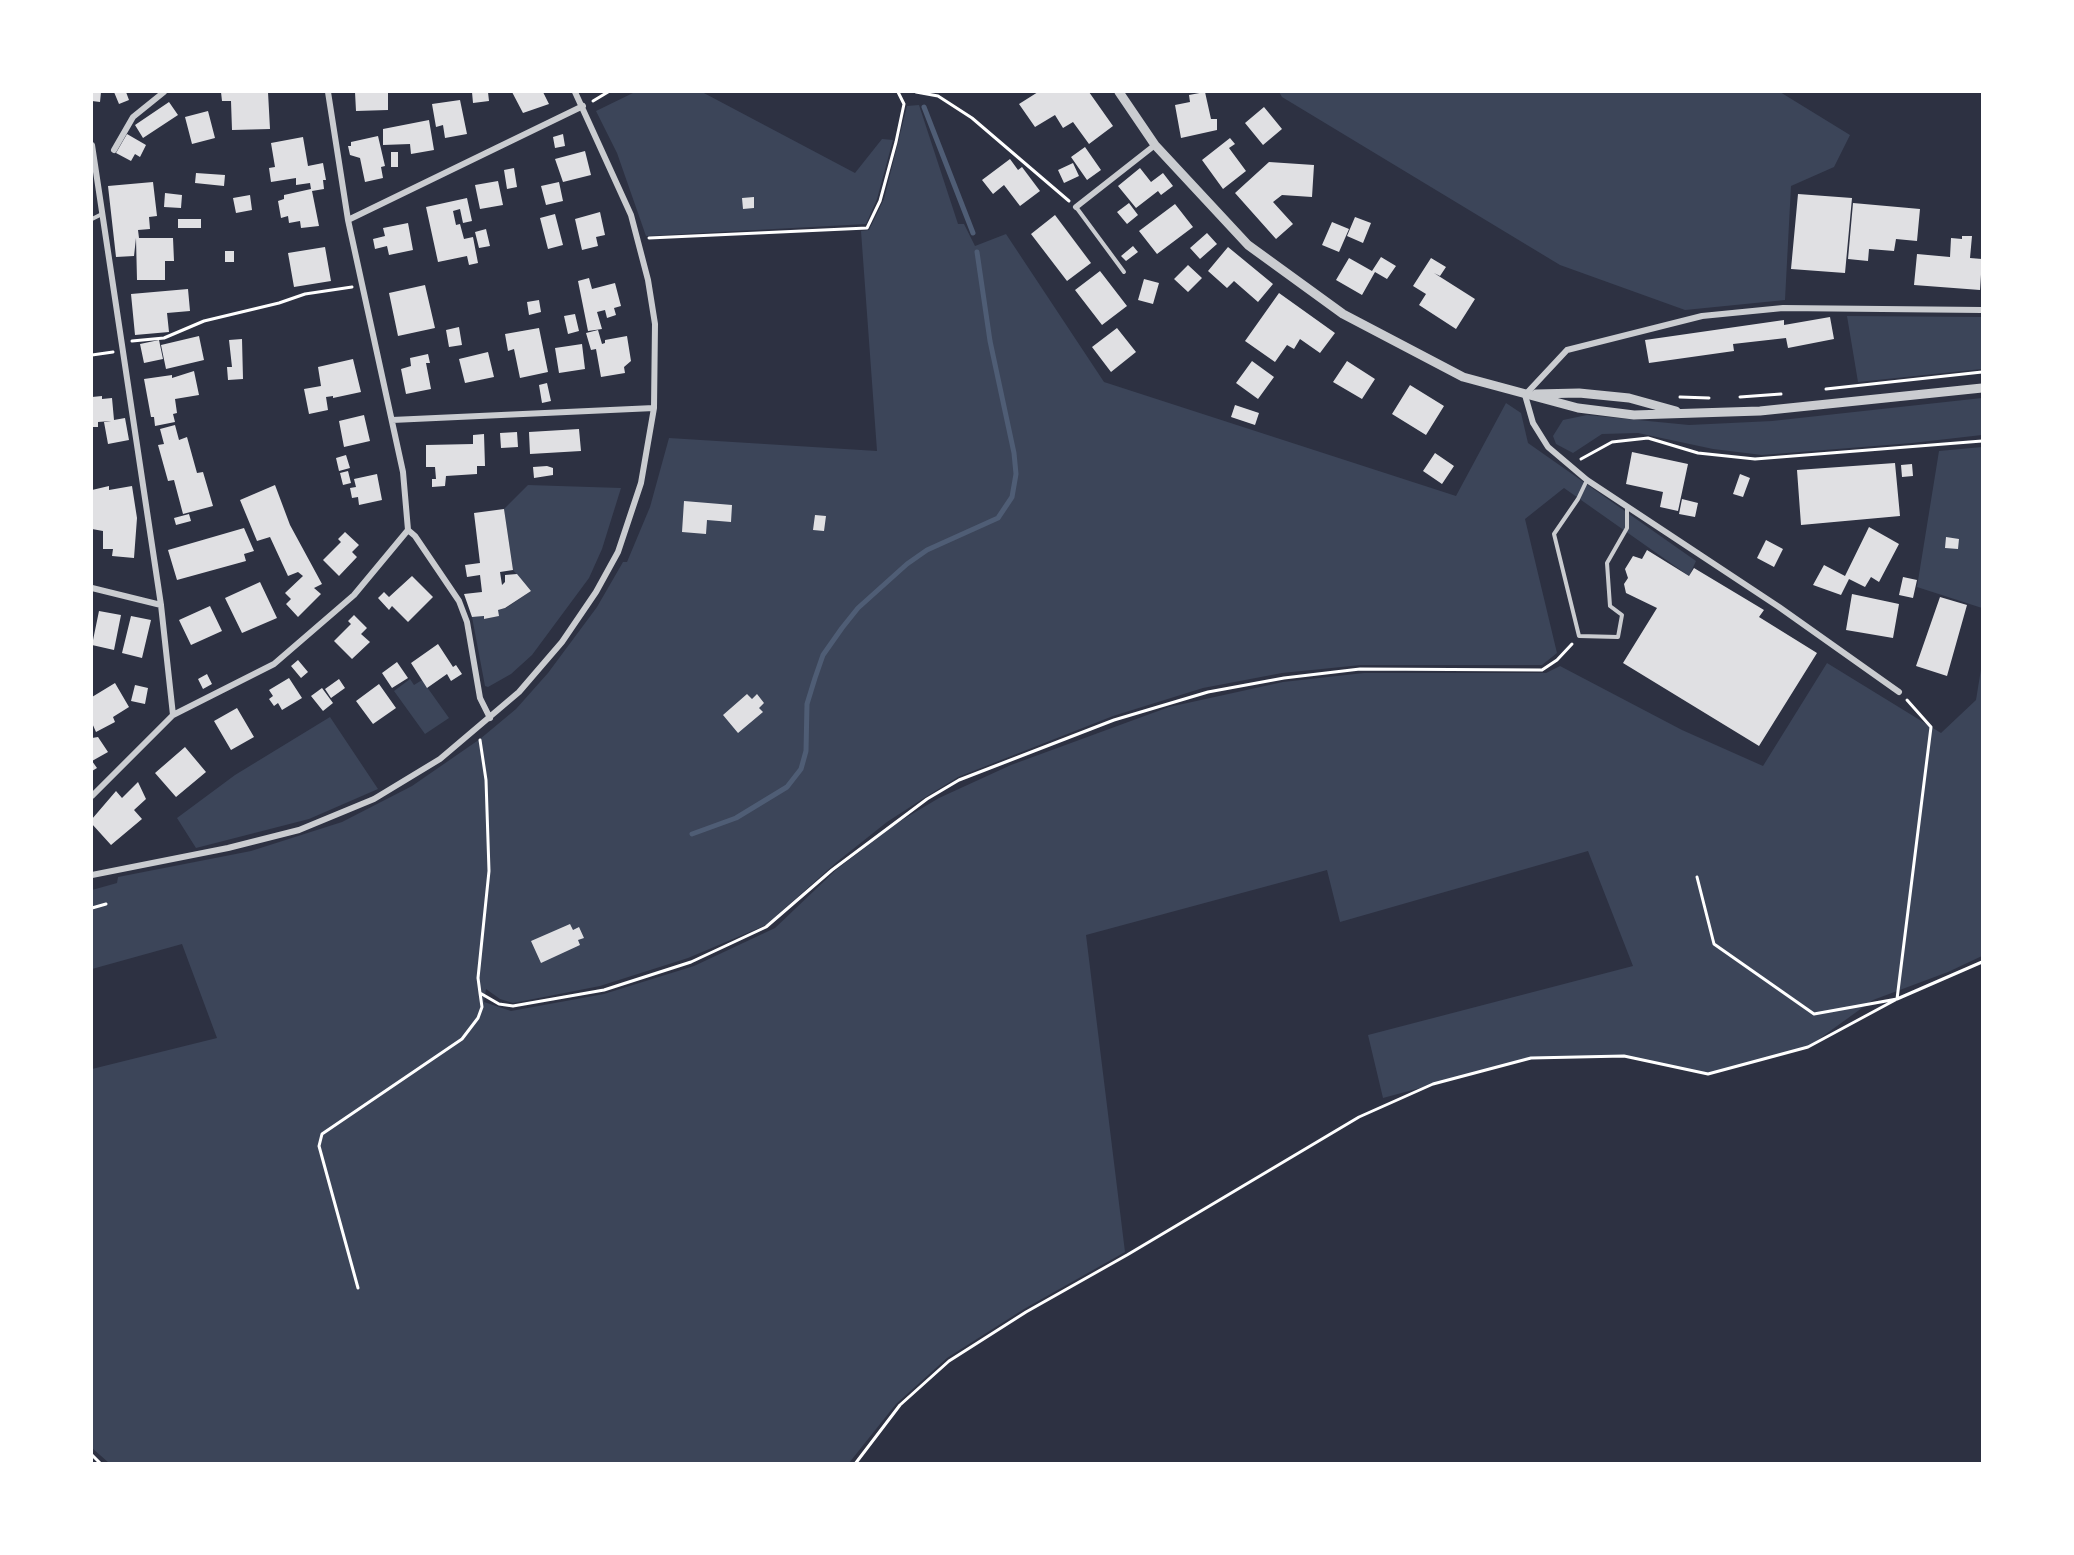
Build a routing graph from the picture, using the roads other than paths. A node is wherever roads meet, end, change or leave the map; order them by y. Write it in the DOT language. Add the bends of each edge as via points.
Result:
graph roads {
  1 [pos="164,92"];
  2 [pos="328,92"];
  3 [pos="575,92"];
  4 [pos="1119,92"];
  5 [pos="583,106"];
  6 [pos="92,145"];
  7 [pos="1155,146"];
  8 [pos="114,150"];
  9 [pos="1076,207"];
  10 [pos="103,213"];
  11 [pos="92,219"];
  12 [pos="348,220"];
  13 [pos="1124,272"];
  14 [pos="1983,310"];
  15 [pos="1983,388"];
  16 [pos="1525,395"];
  17 [pos="654,408"];
  18 [pos="1688,415"];
  19 [pos="392,420"];
  20 [pos="1587,480"];
  21 [pos="1627,507"];
  22 [pos="408,530"];
  23 [pos="92,588"];
  24 [pos="161,605"];
  25 [pos="1899,692"];
  26 [pos="174,715"];
  27 [pos="490,718"];
  28 [pos="92,796"];
  29 [pos="92,875"];
  1 -- 8 [label="street" via="133,117"];
  2 -- 12 [label="street"];
  3 -- 5 [label="street"];
  4 -- 7 [label="street"];
  5 -- 12 [label="street"];
  5 -- 17 [label="street" via="639,239 655,324"];
  6 -- 10 [label="street"];
  7 -- 9 [label="street"];
  7 -- 16 [label="street" via="1248,245 1343,314 1463,376"];
  9 -- 13 [label="lane"];
  10 -- 11 [label="lane"];
  10 -- 24 [label="street"];
  12 -- 19 [label="street"];
  14 -- 16 [label="street" via="1784,308 1702,316 1567,350"];
  15 -- 18 [label="street"];
  16 -- 18 [label="street" via="1578,408"];
  16 -- 18 [label="street" via="1579,393 1629,398"];
  16 -- 20 [label="street" via="1533,423 1548,447"];
  17 -- 19 [label="street"];
  17 -- 27 [label="street" via="641,483 618,552 562,642 519,692"];
  19 -- 22 [label="street" via="403,472"];
  20 -- 21 [label="street"];
  20 -- 21 [label="lane" via="1554,534 1579,636 1618,636 1622,615 1610,606 1607,562 1627,528"];
  21 -- 25 [label="street"];
  22 -- 26 [label="street" via="354,595 274,664"];
  22 -- 27 [label="street" via="459,601 480,698"];
  23 -- 24 [label="street"];
  24 -- 26 [label="street"];
  26 -- 28 [label="street"];
  27 -- 29 [label="street" via="440,759 374,799 299,830"];
}
